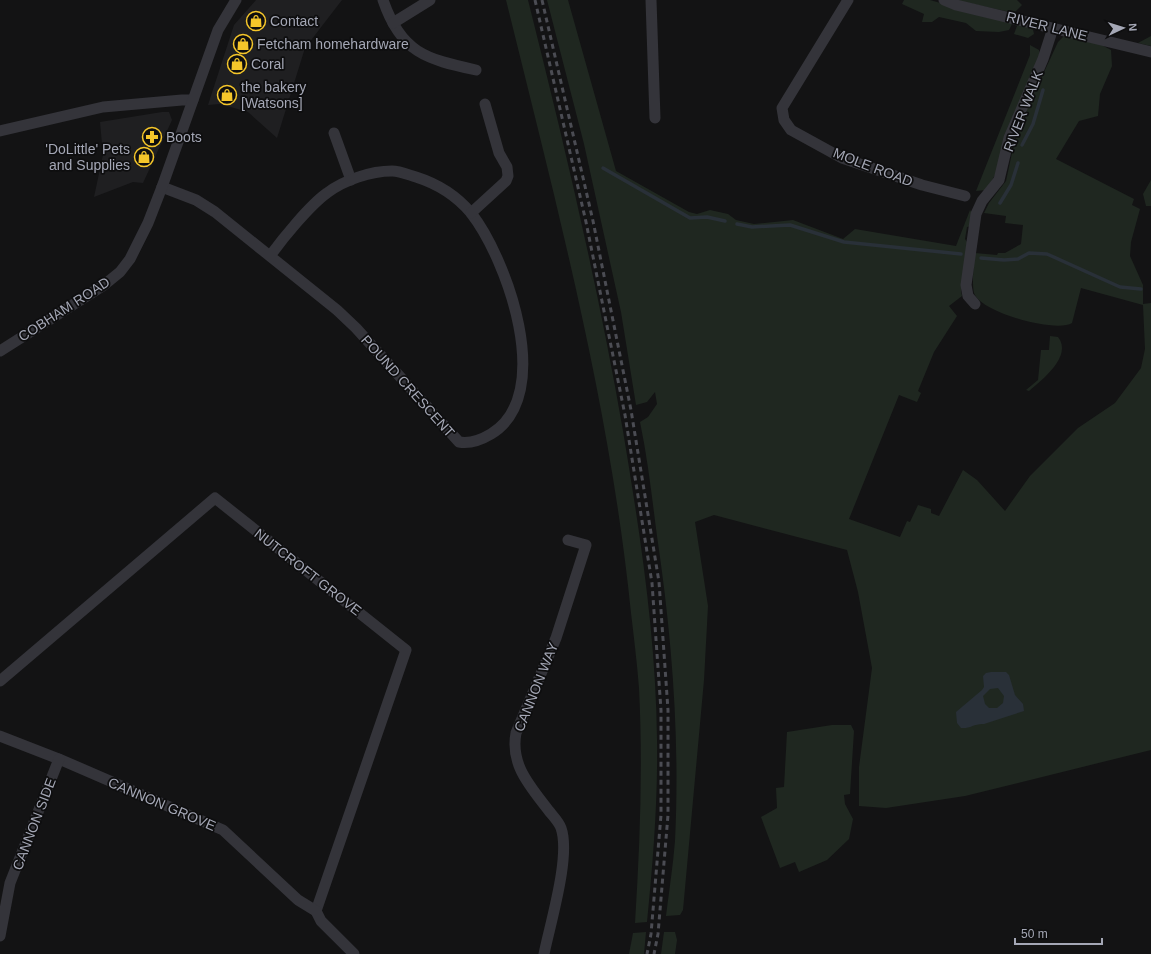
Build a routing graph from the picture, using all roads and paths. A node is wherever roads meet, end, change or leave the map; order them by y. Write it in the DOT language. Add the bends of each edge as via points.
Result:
graph roads {
  1 [pos="236,0"];
  2 [pos="382,0"];
  3 [pos="430,0"];
  4 [pos="651,0"];
  5 [pos="848,0"];
  6 [pos="944,0"];
  7 [pos="393,23"];
  8 [pos="1053,28"];
  9 [pos="1151,52"];
  10 [pos="476,70"];
  11 [pos="193,100"];
  12 [pos="485,104"];
  13 [pos="655,118"];
  14 [pos="0,130"];
  15 [pos="334,133"];
  16 [pos="351,180"];
  17 [pos="162,187"];
  18 [pos="965,196"];
  19 [pos="471,213"];
  20 [pos="270,256"];
  21 [pos="975,304"];
  22 [pos="0,351"];
  23 [pos="568,540"];
  24 [pos="0,681"];
  25 [pos="0,736"];
  26 [pos="59,759"];
  27 [pos="316,911"];
  28 [pos="0,936"];
  29 [pos="354,954"];
  30 [pos="544,954"];
  1 -- 11 [label="street, COBHAM ROAD" via="218,30"];
  2 -- 7 [label="street"];
  3 -- 7 [label="street"];
  4 -- 13 [label="street"];
  5 -- 18 [label="street, MOLE ROAD" via="782,108 784,120 791,130 842,158 922,185"];
  6 -- 8 [label="street, RIVER LANE"];
  7 -- 10 [label="street" via="412,48 423,55 447,64"];
  8 -- 9 [label="street, RIVER LANE"];
  8 -- 21 [label="street, RIVER WALK" via="1043,59 1009,138 999,180 982,201 976,214 966,285 968,296"];
  11 -- 14 [label="street" via="103,107"];
  11 -- 17 [label="street, COBHAM ROAD"];
  12 -- 19 [label="street" via="508,176 506,181"];
  15 -- 16 [label="street"];
  16 -- 19 [label="street, POUND CRESCENT" via="379,172 394,171 407,174 443,188"];
  16 -- 20 [label="street, POUND CRESCENT" via="327,192 316,202"];
  17 -- 20 [label="street, POUND CRESCENT" via="206,206"];
  17 -- 22 [label="street, COBHAM ROAD" via="139,243 120,272 104,285"];
  19 -- 20 [label="street, POUND CRESCENT" via="496,255 510,289 520,331 523,368 518,394 510,415 495,432 477,441 459,442 356,328"];
  23 -- 30 [label="street, CANNON WAY" via="586,545 556,638 516,733 513,746 517,762 528,783 561,827 565,844"];
  24 -- 27 [label="street, NUTCROFT GROVE" via="215,498 406,650"];
  25 -- 26 [label="street, CANNON GROVE"];
  26 -- 27 [label="street, CANNON GROVE" via="223,830 298,900"];
  26 -- 28 [label="street, CANNON SIDE" via="10,883"];
  27 -- 29 [label="street, CANNON GROVE" via="321,921"];
}
